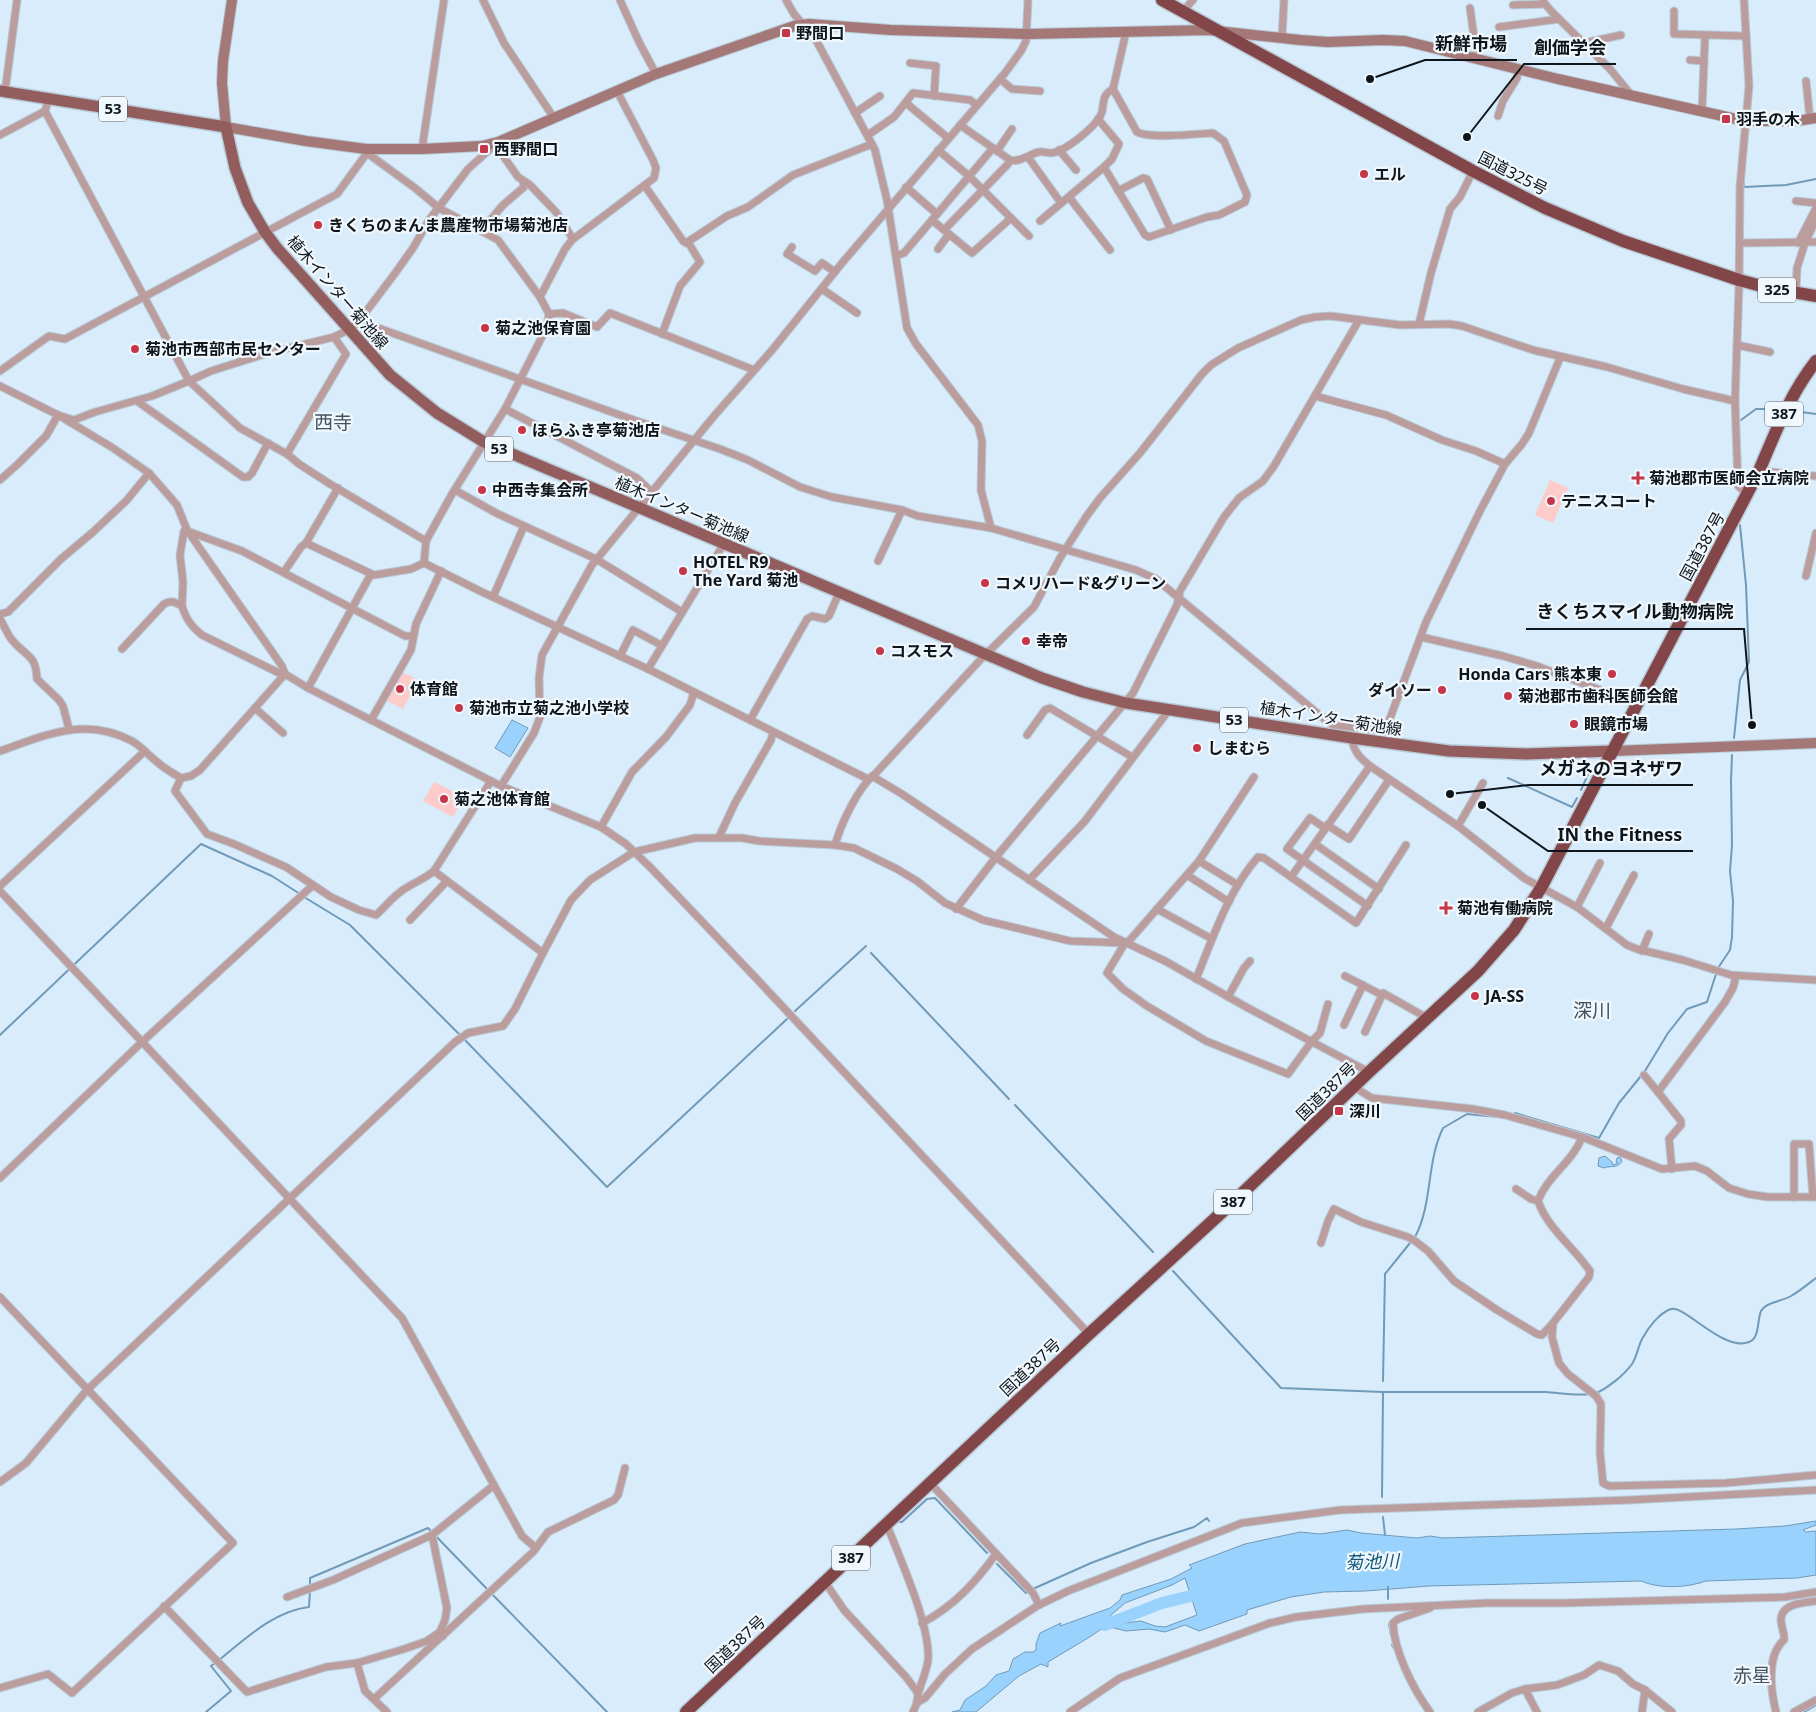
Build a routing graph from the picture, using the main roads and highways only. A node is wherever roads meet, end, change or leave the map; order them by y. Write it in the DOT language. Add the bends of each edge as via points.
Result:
graph roads {
  1 [pos="1162,0"];
  2 [pos="2,91"];
  3 [pos="1816,296"];
  4 [pos="1816,361"];
  5 [pos="1613,751"];
  6 [pos="686,1712"];
  1 -- 3 [label="highway, 国道325号 / 325" via="1545,208 1598,231 1739,280"];
  2 -- 5 [label="main road, 植木インター菊池線 / 53" via="226,126 235,168 248,203 265,232 378,362 421,402 484,442 1063,686 1126,703 1417,748 1526,754"];
  4 -- 5 [label="highway, 国道387号 / 387" via="1786,409 1759,471"];
  5 -- 6 [label="highway, 国道387号 / 387" via="1541,888 1514,930 1478,971"];
}
